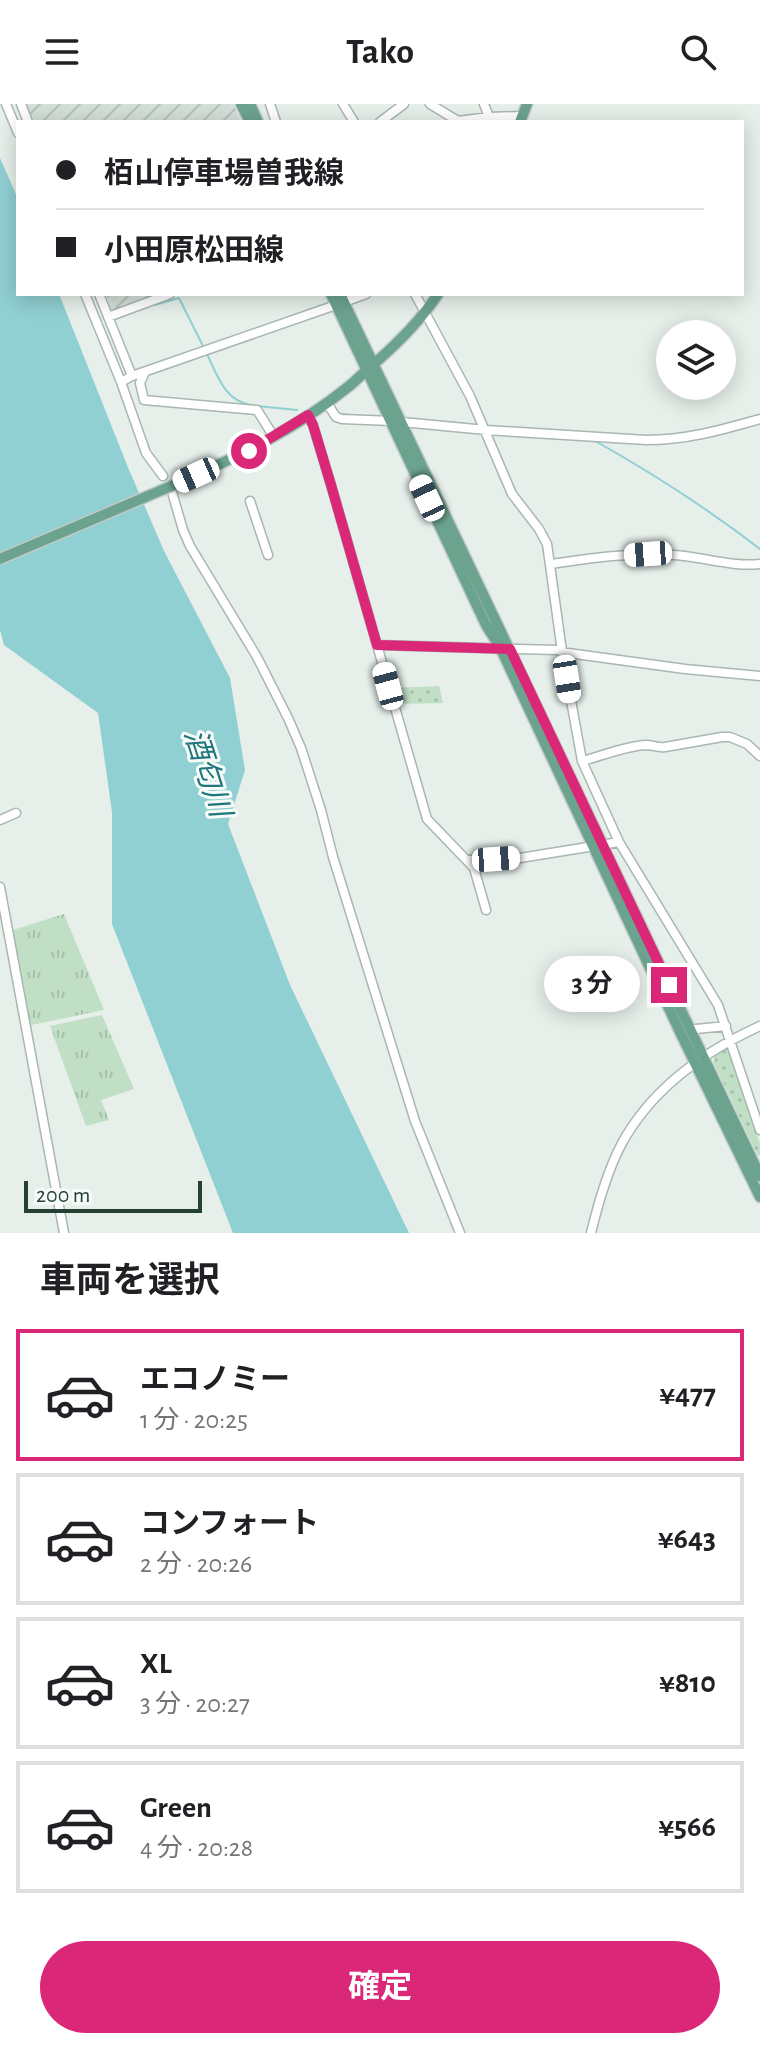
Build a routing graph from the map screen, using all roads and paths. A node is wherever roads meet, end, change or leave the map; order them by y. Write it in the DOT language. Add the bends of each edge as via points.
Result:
graph roads {
  1 [pos="6,104"];
  2 [pos="404,104"];
  3 [pos="430,104"];
  4 [pos="484,104"];
  5 [pos="527,104"];
  6 [pos="445,113"];
  7 [pos="489,117"];
  8 [pos="521,119"];
  9 [pos="383,120"];
  10 [pos="466,120"];
  11 [pos="16,128"];
  12 [pos="86,296"];
  13 [pos="100,296"];
  14 [pos="167,296"];
  15 [pos="416,296"];
  16 [pos="437,296"];
  17 [pos="338,299"];
  18 [pos="424,313"];
  19 [pos="108,317"];
  20 [pos="371,367"];
  21 [pos="145,372"];
  22 [pos="132,376"];
  23 [pos="121,382"];
  24 [pos="325,404"];
  25 [pos="309,414"];
  26 [pos="760,419"];
  27 [pos="397,422"];
  28 [pos="486,430"];
  29 [pos="274,437"];
  30 [pos="163,476"];
  31 [pos="174,488"];
  32 [pos="250,501"];
  33 [pos="268,555"];
  34 [pos="0,559"];
  35 [pos="551,564"];
  36 [pos="760,564"];
  37 [pos="377,645"];
  38 [pos="505,648"];
  39 [pos="562,651"];
  40 [pos="760,676"];
  41 [pos="760,756"];
  42 [pos="582,761"];
  43 [pos="16,813"];
  44 [pos="0,820"];
  45 [pos="619,842"];
  46 [pos="598,845"];
  47 [pos="467,860"];
  48 [pos="0,887"];
  49 [pos="486,910"];
  50 [pos="726,1026"];
  51 [pos="760,1026"];
  52 [pos="696,1029"];
  53 [pos="730,1039"];
  54 [pos="700,1060"];
  55 [pos="760,1130"];
  56 [pos="760,1176"];
  57 [pos="760,1197"];
  58 [pos="64,1233"];
  59 [pos="460,1233"];
  60 [pos="591,1233"];
  1 -- 11 [label="street"];
  2 -- 9 [label="street"];
  3 -- 6 [label="street"];
  4 -- 7 [label="street"];
  5 -- 8 [label="main road"];
  7 -- 8 [label="street"];
  7 -- 10 [label="street"];
  12 -- 23 [label="street"];
  13 -- 19 [label="street"];
  14 -- 19 [label="street"];
  15 -- 18 [label="street"];
  16 -- 18 [label="main road"];
  17 -- 20 [label="main road"];
  17 -- 21 [label="street"];
  18 -- 20 [label="main road"];
  18 -- 28 [label="street"];
  19 -- 22 [label="street"];
  20 -- 24 [label="main road"];
  20 -- 27 [label="main road"];
  21 -- 22 [label="street"];
  21 -- 29 [label="street" via="140,383 144,400 257,410"];
  22 -- 23 [label="street"];
  23 -- 30 [label="street" via="146,453"];
  24 -- 25 [label="main road"];
  24 -- 27 [label="street" via="342,419"];
  25 -- 29 [label="main road"];
  25 -- 37 [label="street"];
  26 -- 28 [label="street" via="672,440"];
  27 -- 28 [label="street"];
  27 -- 38 [label="main road"];
  28 -- 35 [label="street" via="512,494 547,544"];
  29 -- 31 [label="main road"];
  31 -- 34 [label="main road, bridge"];
  31 -- 59 [label="street" via="184,534 257,657 301,748 415,1121"];
  32 -- 33 [label="street"];
  35 -- 36 [label="street" via="648,554"];
  35 -- 39 [label="street"];
  37 -- 38 [label="street"];
  37 -- 47 [label="street" via="427,819"];
  38 -- 39 [label="street"];
  38 -- 46 [label="main road"];
  39 -- 40 [label="street"];
  39 -- 42 [label="street"];
  41 -- 42 [label="street" via="740,739 722,737 636,747"];
  42 -- 45 [label="street"];
  43 -- 44 [label="street"];
  45 -- 46 [label="street"];
  45 -- 50 [label="street"];
  46 -- 47 [label="street" via="520,858"];
  46 -- 54 [label="main road" via="680,1032"];
  47 -- 49 [label="street"];
  48 -- 58 [label="street"];
  50 -- 52 [label="street"];
  50 -- 53 [label="street"];
  51 -- 53 [label="street"];
  53 -- 54 [label="street"];
  53 -- 55 [label="street"];
  54 -- 56 [label="main road"];
  54 -- 57 [label="main road"];
  54 -- 60 [label="street" via="658,1094 621,1146"];
}
